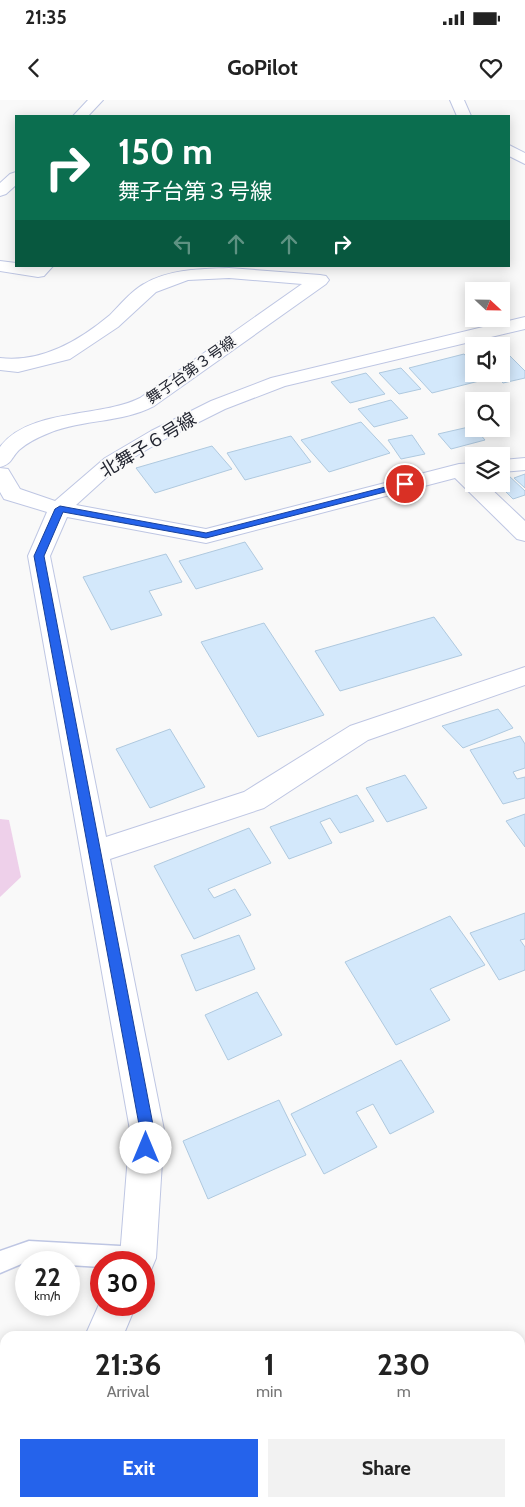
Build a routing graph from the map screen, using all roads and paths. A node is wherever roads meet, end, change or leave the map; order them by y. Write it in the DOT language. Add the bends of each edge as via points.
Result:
graph roads {
  1 [pos="96,100"];
  2 [pos="457,100"];
  3 [pos="81,115"];
  4 [pos="464,115"];
  5 [pos="510,151"];
  6 [pos="525,159"];
  7 [pos="0,266"];
  8 [pos="43,267"];
  9 [pos="189,270"];
  10 [pos="321,273"];
  11 [pos="525,323"];
  12 [pos="0,364"];
  13 [pos="0,461"];
  14 [pos="525,464"];
  15 [pos="510,465"];
  16 [pos="465,470"];
  17 [pos="0,474"];
  18 [pos="486,492"];
  19 [pos="60,509"];
  20 [pos="525,534"];
  21 [pos="525,676"];
  22 [pos="96,852"];
  23 [pos="138,1251"];
  24 [pos="90,1256"];
  25 [pos="0,1262"];
  26 [pos="113,1316"];
  27 [pos="106,1331"];
  1 -- 3 [label="street"];
  2 -- 4 [label="street"];
  5 -- 6 [label="street"];
  7 -- 8 [label="street" via="38,272"];
  9 -- 10 [label="street"];
  9 -- 12 [label="street" via="150,288 111,323 63,355 18,366"];
  10 -- 13 [label="street, 舞子台第３号線" via="142,404 97,417 57,423 6,450"];
  11 -- 19 [label="street, 北舞子６号線" via="278,382 227,402 158,435 112,462"];
  14 -- 15 [label="street"];
  16 -- 19 [label="street" via="206,536"];
  17 -- 19 [label="street" via="12,494"];
  18 -- 20 [label="street"];
  19 -- 22 [label="street, 北舞子６号線" via="39,556"];
  21 -- 22 [label="street" via="359,733 254,800"];
  22 -- 23 [label="street, 北舞子６号線" via="147,1130"];
  24 -- 25 [label="lane" via="30,1252"];
  26 -- 27 [label="street"];
}
